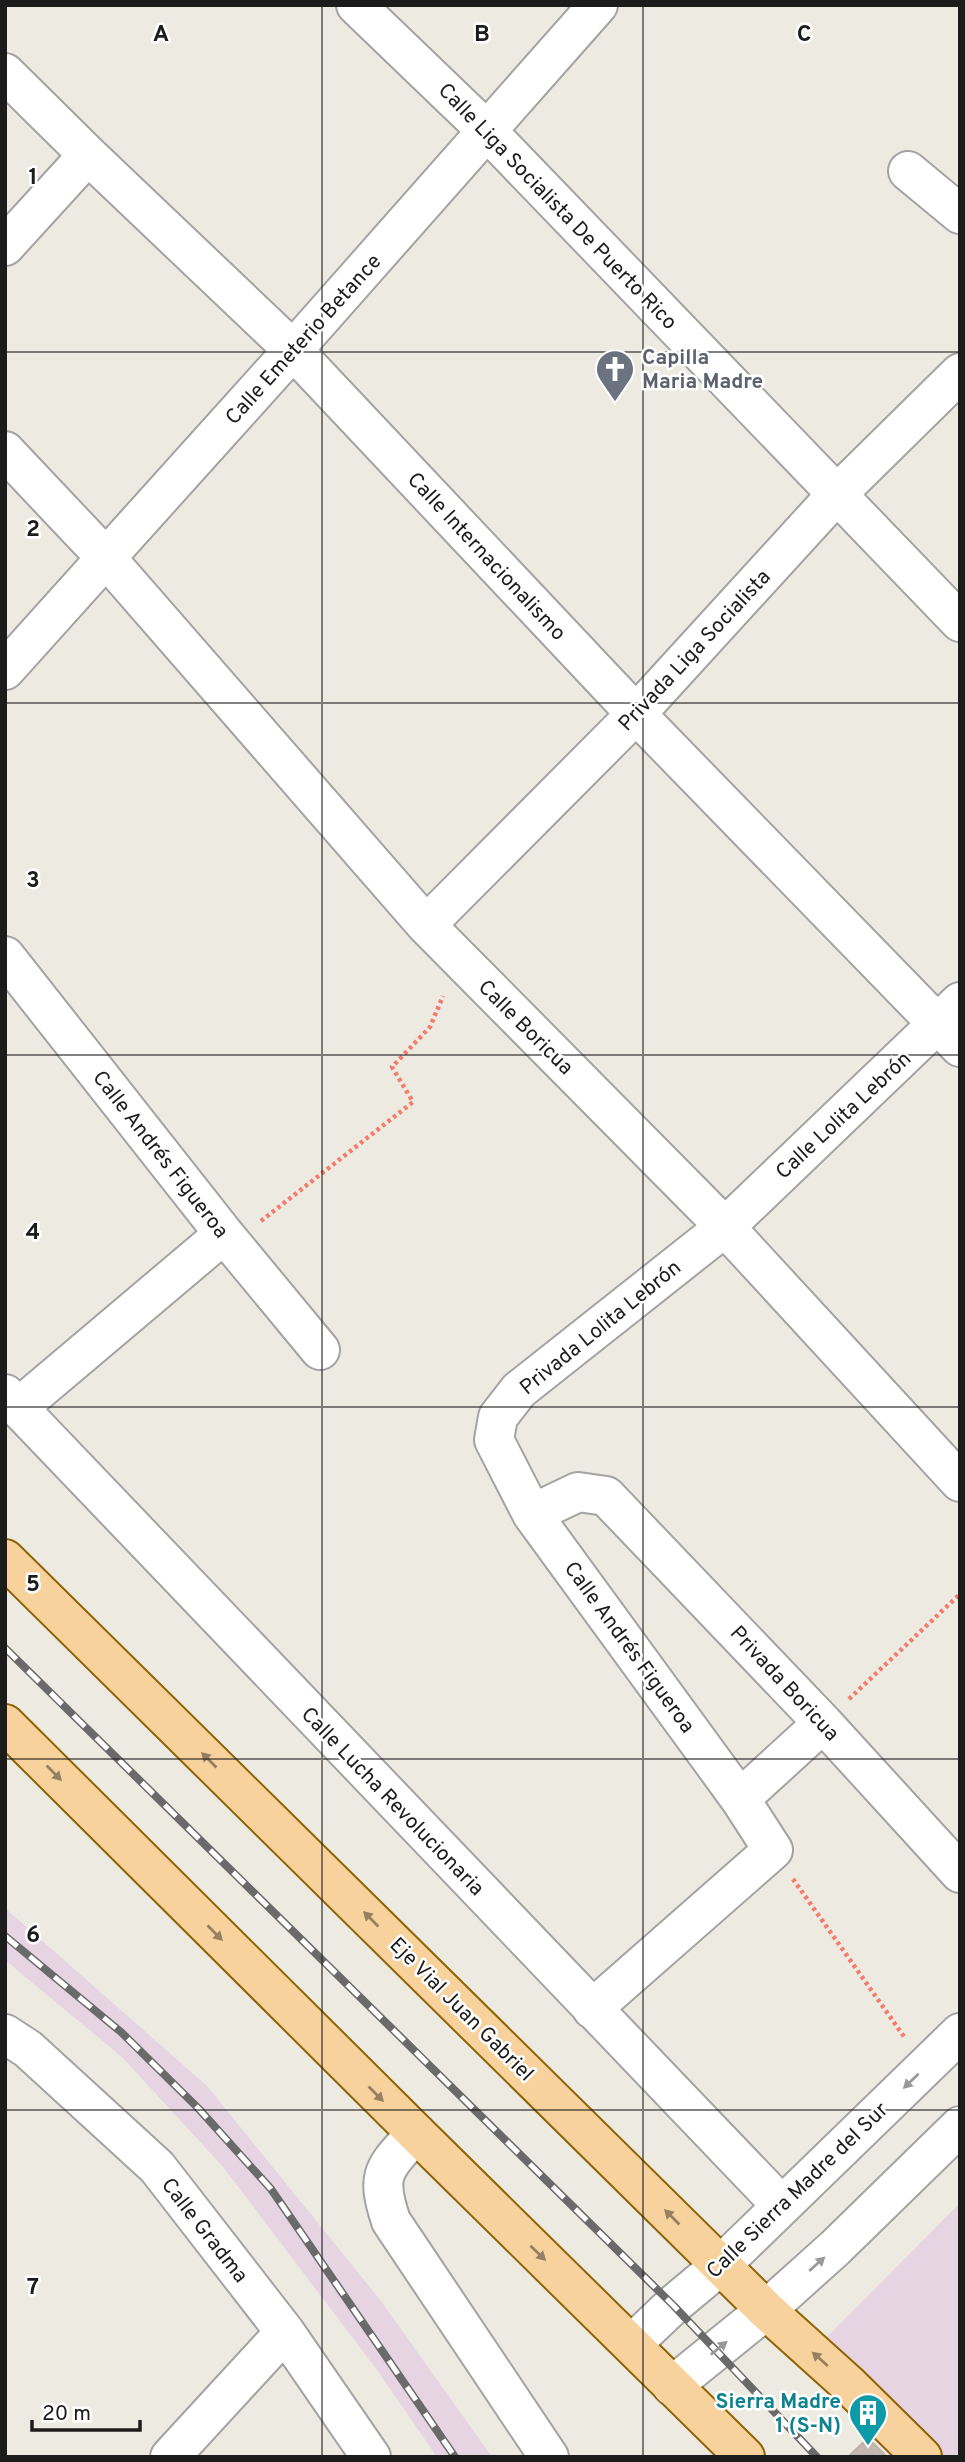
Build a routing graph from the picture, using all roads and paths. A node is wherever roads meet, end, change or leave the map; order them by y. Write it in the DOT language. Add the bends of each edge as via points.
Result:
graph roads {
  1 [pos="356,5"];
  2 [pos="598,5"];
  3 [pos="5,73"];
  4 [pos="487,131"];
  5 [pos="88,155"];
  6 [pos="908,171"];
  7 [pos="960,214"];
  8 [pos="5,246"];
  9 [pos="293,350"];
  10 [pos="960,373"];
  11 [pos="5,451"];
  12 [pos="837,494"];
  13 [pos="107,559"];
  14 [pos="960,622"];
  15 [pos="10,655"];
  16 [pos="636,714"];
  17 [pos="426,925"];
  18 [pos="5,956"];
  19 [pos="458,959"];
  20 [pos="952,1025"];
  21 [pos="725,1227"];
  22 [pos="224,1234"];
  23 [pos="320,1350"];
  24 [pos="12,1401"];
  25 [pos="494,1440"];
  26 [pos="960,1482"];
  27 [pos="532,1514"];
  28 [pos="5,1559"];
  29 [pos="960,1594"];
  30 [pos="823,1723"];
  31 [pos="5,1724"];
  32 [pos="740,1799"];
  33 [pos="960,1873"];
  34 [pos="813,1908"];
  35 [pos="592,2009"];
  36 [pos="960,2033"];
  37 [pos="5,2034"];
  38 [pos="925,2067"];
  39 [pos="960,2126"];
  40 [pos="416,2133"];
  41 [pos="782,2206"];
  42 [pos="721,2264"];
  43 [pos="766,2310"];
  44 [pos="285,2332"];
  45 [pos="632,2344"];
  46 [pos="672,2386"];
  47 [pos="170,2457"];
  48 [pos="371,2457"];
  49 [pos="550,2457"];
  50 [pos="745,2457"];
  51 [pos="922,2457"];
  1 -- 4 [label="street, Calle Liga Socialista De Puerto Rico"];
  2 -- 4 [label="street, Calle Emeterio Betance"];
  3 -- 5 [label="street, Calle Internacionalismo"];
  4 -- 9 [label="street, Calle Emeterio Betance"];
  4 -- 12 [label="street, Calle Liga Socialista De Puerto Rico"];
  5 -- 8 [label="street"];
  5 -- 9 [label="street, Calle Internacionalismo"];
  6 -- 7 [label="street"];
  9 -- 13 [label="street, Calle Emeterio Betance"];
  9 -- 16 [label="street, Calle Internacionalismo"];
  10 -- 12 [label="street, Privada Liga Socialista"];
  11 -- 13 [label="street, Calle Boricua"];
  12 -- 14 [label="street, Calle Liga Socialista De Puerto Rico"];
  12 -- 16 [label="street, Privada Liga Socialista"];
  13 -- 15 [label="street, Calle Emeterio Betance"];
  13 -- 17 [label="street, Calle Boricua"];
  16 -- 17 [label="street, Privada Liga Socialista"];
  16 -- 20 [label="street, Calle Internacionalismo"];
  17 -- 19 [label="street, Calle Boricua"];
  18 -- 22 [label="street, Calle Andrés Figueroa"];
  19 -- 21 [label="street, Calle Boricua"];
  19 -- 22 [label="path" via="430,1027 392,1067 413,1102 262,1221"];
  20 -- 21 [label="street, Calle Lolita Lebrón"];
  21 -- 25 [label="street, Privada Lolita Lebrón" via="519,1390 498,1417"];
  21 -- 26 [label="street, Calle Boricua"];
  22 -- 23 [label="street, Calle Andrés Figueroa"];
  22 -- 24 [label="street"];
  24 -- 35 [label="street, Calle Lucha Revolucionaria"];
  25 -- 27 [label="street, Calle Andrés Figueroa"];
  27 -- 30 [label="street, Privada Boricua" via="578,1492 606,1496"];
  27 -- 32 [label="street, Calle Andrés Figueroa"];
  42 -- 28 [label="main road, Eje Vial Juan Gabriel, one-way"];
  29 -- 30 [label="path"];
  30 -- 32 [label="street"];
  30 -- 33 [label="street, Privada Boricua"];
  31 -- 40 [label="main road, one-way"];
  32 -- 35 [label="street, Calle Andrés Figueroa" via="774,1850"];
  34 -- 38 [label="path"];
  35 -- 41 [label="street, Calle Lucha Revolucionaria"];
  36 -- 38 [label="street, Calle Sierra Madre del Sur"];
  37 -- 44 [label="street, Calle Gradma" via="28,2049 157,2167"];
  38 -- 41 [label="street, Calle Sierra Madre del Sur, one-way"];
  43 -- 39 [label="street, one-way"];
  40 -- 45 [label="main road, one-way"];
  40 -- 49 [label="street" via="387,2165 382,2192 391,2221"];
  41 -- 42 [label="street, Calle Sierra Madre del Sur"];
  42 -- 43 [label="main road, Eje Vial Juan Gabriel"];
  42 -- 45 [label="street, Calle Sierra Madre del Sur"];
  46 -- 43 [label="street, one-way"];
  51 -- 43 [label="main road, Eje Vial Juan Gabriel, one-way"];
  44 -- 47 [label="street"];
  44 -- 48 [label="street, Calle Gradma"];
  45 -- 46 [label="main road"];
  46 -- 50 [label="main road"];
}
